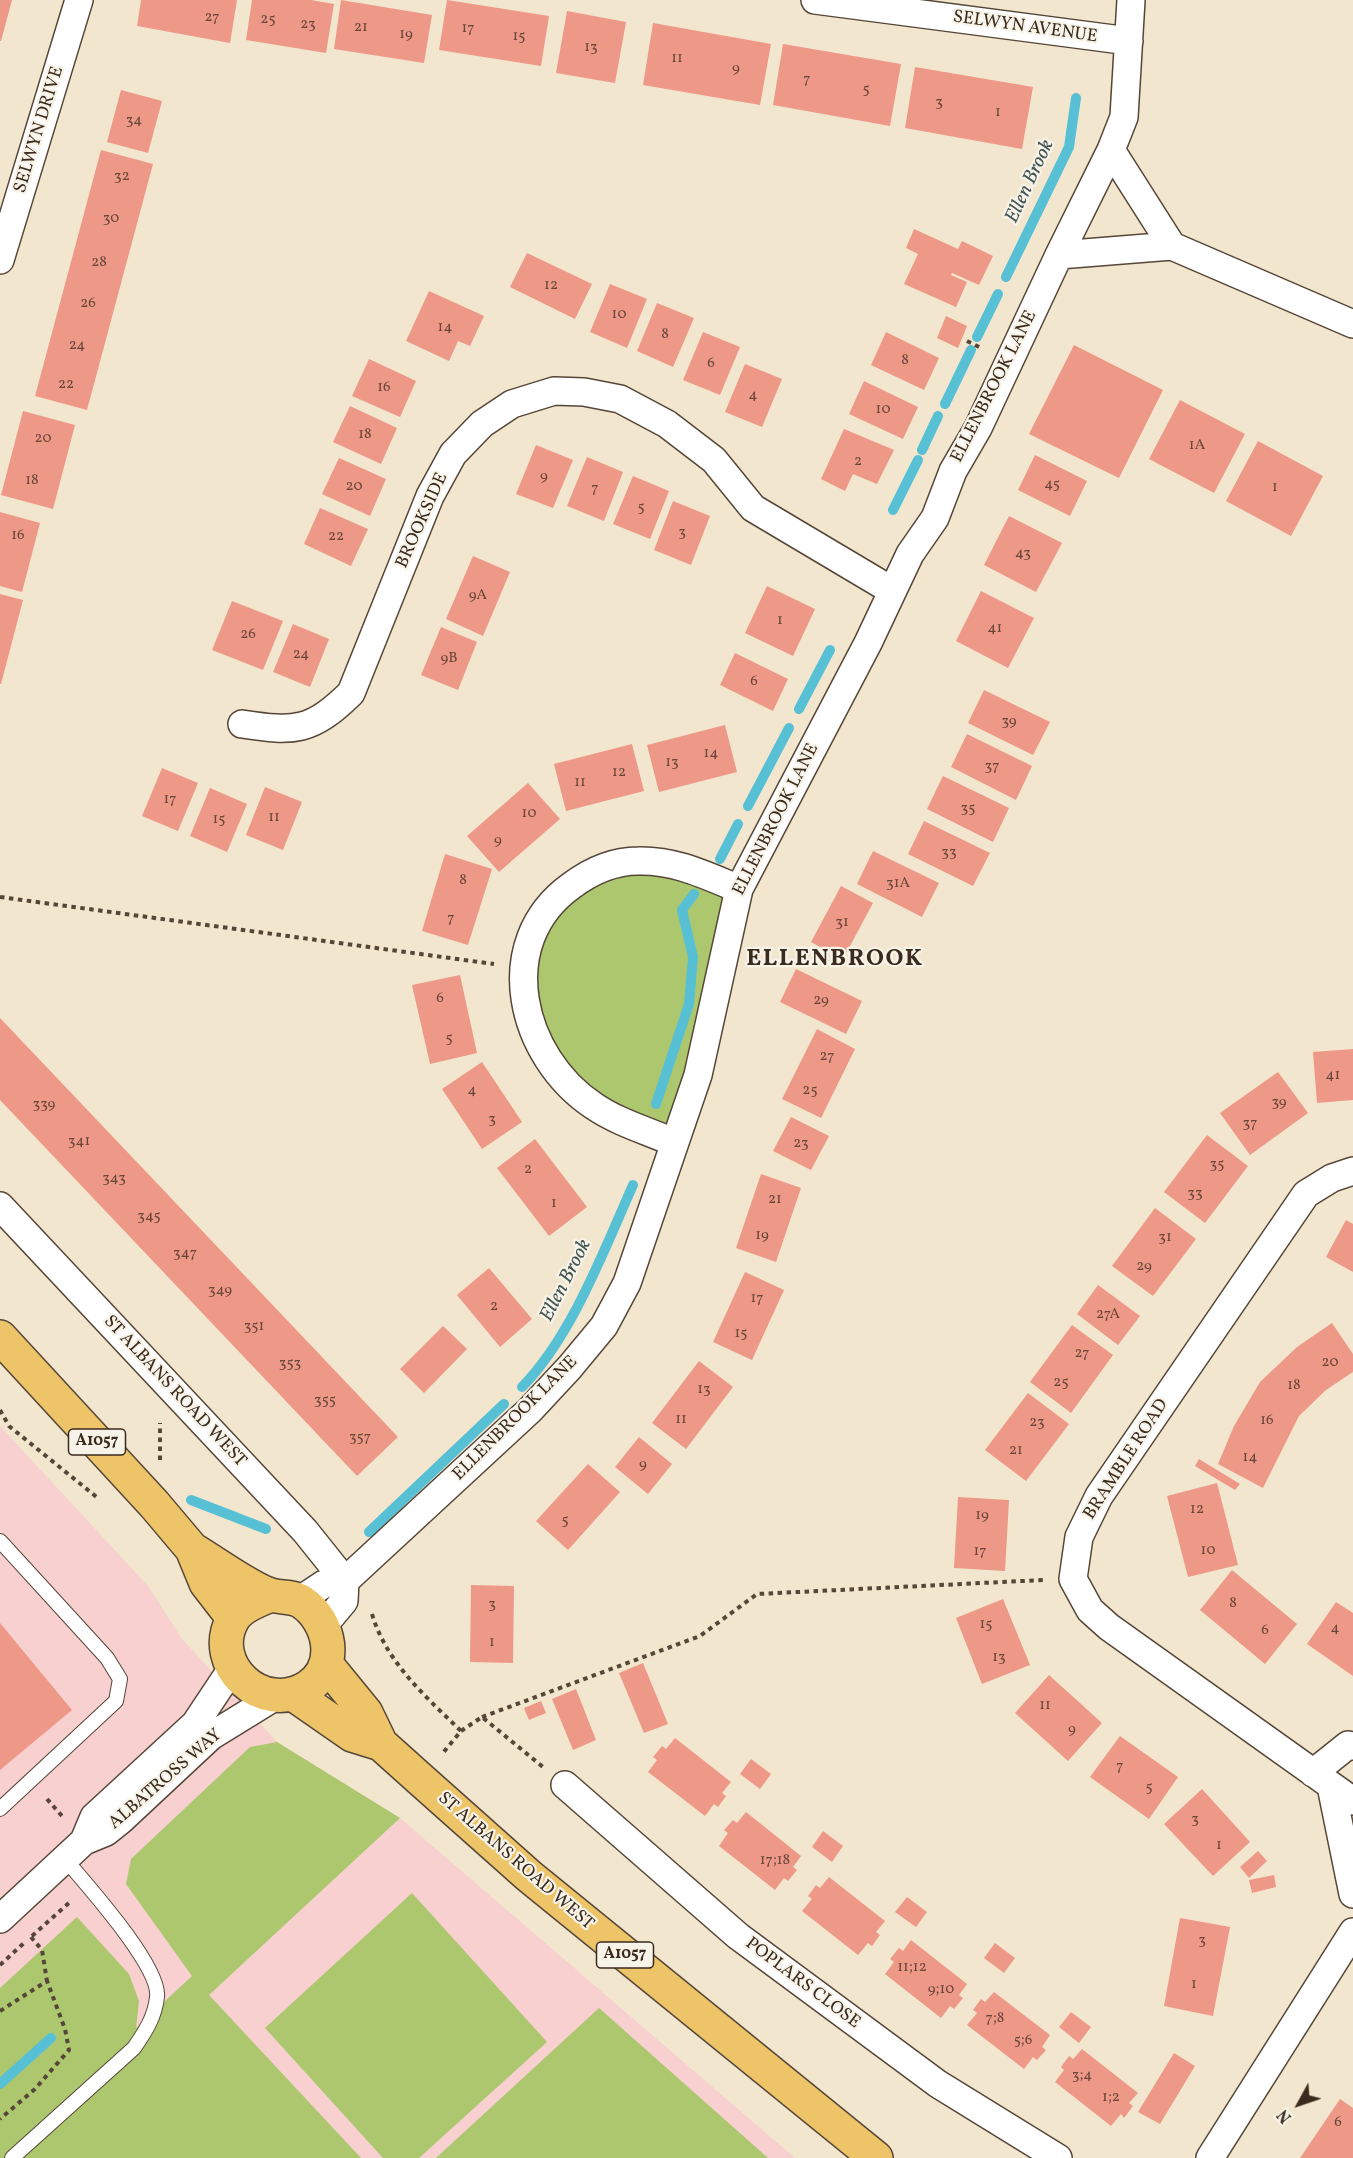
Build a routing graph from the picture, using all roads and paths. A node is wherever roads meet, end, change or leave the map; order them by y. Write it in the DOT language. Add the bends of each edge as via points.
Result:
graph roads {
  1 [pos="79,0"];
  2 [pos="815,0"];
  3 [pos="1131,0"];
  4 [pos="1129,41"];
  5 [pos="1111,150"];
  6 [pos="1172,246"];
  7 [pos="1059,255"];
  8 [pos="0,260"];
  9 [pos="1353,324"];
  10 [pos="891,590"];
  11 [pos="242,724"];
  12 [pos="739,889"];
  13 [pos="0,897"];
  14 [pos="522,968"];
  15 [pos="673,1142"];
  16 [pos="1353,1171"];
  17 [pos="0,1206"];
  18 [pos="0,1336"];
  19 [pos="173,1391"];
  20 [pos="0,1410"];
  21 [pos="160,1462"];
  22 [pos="104,1503"];
  23 [pos="0,1541"];
  24 [pos="192,1549"];
  25 [pos="1073,1579"];
  26 [pos="345,1581"];
  27 [pos="285,1598"];
  28 [pos="233,1618"];
  29 [pos="324,1625"];
  30 [pos="326,1664"];
  31 [pos="233,1667"];
  32 [pos="285,1695"];
  33 [pos="482,1717"];
  34 [pos="461,1731"];
  35 [pos="381,1744"];
  36 [pos="1353,1746"];
  37 [pos="420,1779"];
  38 [pos="1322,1779"];
  39 [pos="565,1785"];
  40 [pos="1353,1801"];
  41 [pos="0,1809"];
  42 [pos="75,1850"];
  43 [pos="1353,1894"];
  44 [pos="0,1919"];
  45 [pos="1353,1932"];
  46 [pos="31,1937"];
  47 [pos="46,1981"];
  48 [pos="0,2011"];
  49 [pos="0,2119"];
  50 [pos="12,2158"];
  51 [pos="876,2158"];
  52 [pos="1058,2158"];
  53 [pos="1210,2158"];
  1 -- 8 [label="street, SELWYN DRIVE"];
  2 -- 4 [label="street, SELWYN AVENUE"];
  3 -- 4 [label="street, ELLENBROOK LANE"];
  4 -- 5 [label="street, ELLENBROOK LANE" via="1124,117"];
  5 -- 6 [label="street"];
  5 -- 7 [label="street, ELLENBROOK LANE"];
  6 -- 7 [label="street"];
  6 -- 9 [label="street"];
  7 -- 10 [label="street, ELLENBROOK LANE" via="978,428 953,471 935,518"];
  10 -- 11 [label="street, BROOKSIDE" via="753,508 714,460 667,424 620,399 554,391 512,404 482,424 453,454 430,496 351,693 329,714 311,723 284,730"];
  10 -- 12 [label="street, ELLENBROOK LANE" via="868,644"];
  12 -- 14 [label="street" via="676,863 612,864 558,895 535,925"];
  12 -- 15 [label="street, ELLENBROOK LANE" via="698,1075"];
  13 -- 14 [label="path"];
  14 -- 15 [label="street" via="526,1011 538,1044 568,1083 594,1107"];
  15 -- 26 [label="street, ELLENBROOK LANE" via="627,1283 604,1326 530,1410"];
  16 -- 25 [label="street, BRAMBLE ROAD" via="1306,1194 1100,1496 1079,1537"];
  17 -- 19 [label="street, ST ALBANS ROAD WEST"];
  18 -- 24 [label="main road, A1057"];
  19 -- 21 [label="path" via="160,1399"];
  19 -- 26 [label="street, ST ALBANS ROAD WEST" via="305,1531"];
  20 -- 22 [label="path" via="9,1426"];
  23 -- 41 [label="lane" via="106,1658 120,1679 116,1701"];
  24 -- 27 [label="main road, A1057"];
  24 -- 28 [label="main road, A1057" via="206,1582"];
  25 -- 33 [label="path" via="757,1594 700,1636"];
  25 -- 38 [label="street" via="1090,1610 1109,1627"];
  26 -- 27 [label="street, ELLENBROOK LANE"];
  26 -- 29 [label="street" via="344,1601"];
  26 -- 34 [label="path" via="370,1608 377,1630 409,1680"];
  27 -- 28 [label="main road" via="245,1607"];
  27 -- 29 [label="main road, A1057" via="314,1612"];
  28 -- 31 [label="main road" via="228,1647"];
  29 -- 30 [label="main road"];
  30 -- 32 [label="main road" via="318,1679"];
  30 -- 35 [label="main road, ST ALBANS ROAD WEST / A1057" via="366,1713"];
  31 -- 32 [label="main road, ST ALBANS ROAD WEST / A1057" via="246,1686 260,1693"];
  31 -- 42 [label="street, ALBATROSS WAY" via="195,1724 94,1817"];
  32 -- 35 [label="main road, ST ALBANS ROAD WEST / A1057" via="352,1735"];
  32 -- 42 [label="street, ALBATROSS WAY" via="211,1736 121,1820"];
  33 -- 34 [label="path"];
  33 -- 39 [label="path"];
  34 -- 37 [label="path"];
  35 -- 37 [label="main road, ST ALBANS ROAD WEST / A1057"];
  36 -- 38 [label="street" via="1348,1745"];
  37 -- 51 [label="main road, ST ALBANS ROAD WEST / A1057" via="529,1876"];
  38 -- 40 [label="street"];
  38 -- 43 [label="street"];
  39 -- 52 [label="street, POPLARS CLOSE" via="738,1936 938,2084"];
  42 -- 44 [label="street, ALBATROSS WAY"];
  42 -- 50 [label="lane" via="142,1953 158,1995 149,2026 134,2048"];
  45 -- 53 [label="street"];
  46 -- 47 [label="path" via="42,1950"];
  47 -- 48 [label="path"];
  47 -- 49 [label="path" via="69,2050 35,2089"];
}
